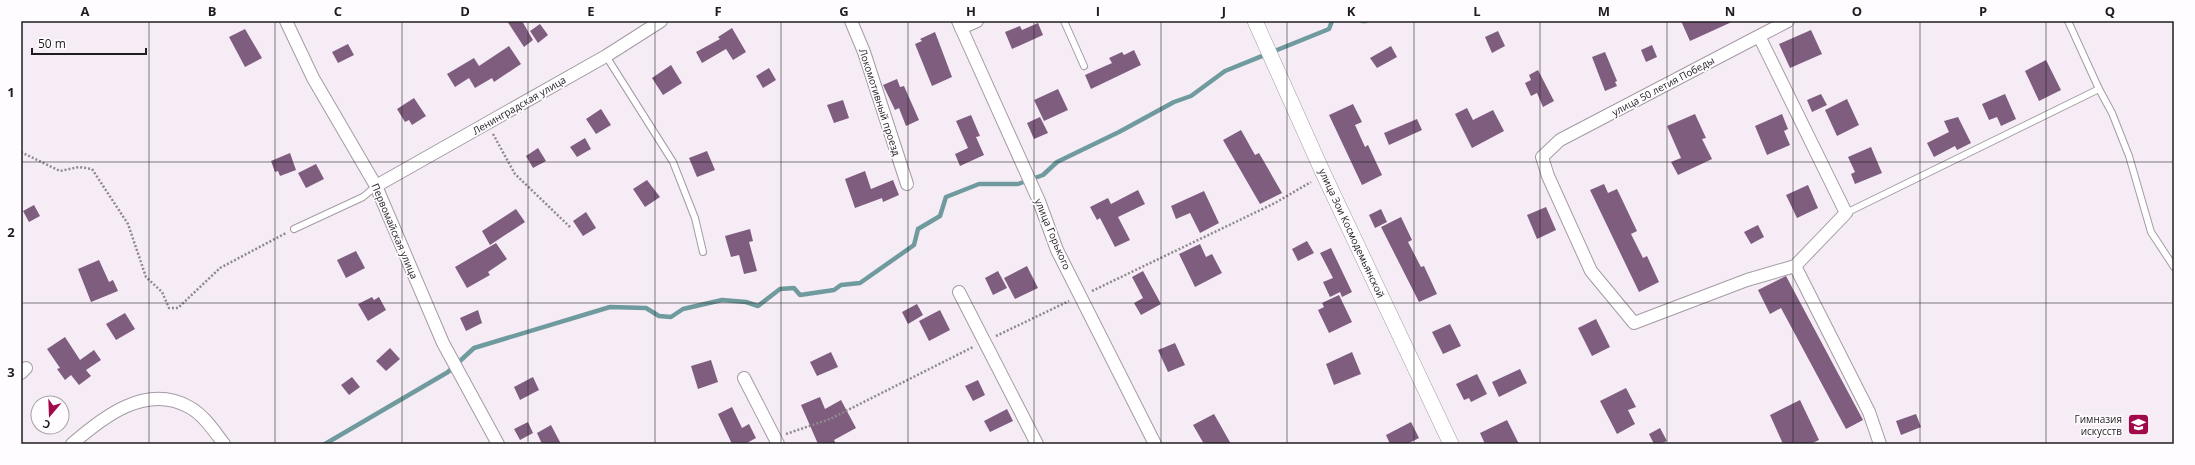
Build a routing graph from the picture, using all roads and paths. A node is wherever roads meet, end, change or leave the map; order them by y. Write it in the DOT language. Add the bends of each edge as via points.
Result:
graph roads {
  1 [pos="286,21"];
  2 [pos="661,21"];
  3 [pos="851,21"];
  4 [pos="977,21"];
  5 [pos="1064,21"];
  6 [pos="1255,21"];
  7 [pos="1788,21"];
  8 [pos="2068,21"];
  9 [pos="960,24"];
  10 [pos="1759,36"];
  11 [pos="606,56"];
  12 [pos="1084,66"];
  13 [pos="2099,89"];
  14 [pos="488,123"];
  15 [pos="21,152"];
  16 [pos="1324,175"];
  17 [pos="907,184"];
  18 [pos="376,186"];
  19 [pos="1846,213"];
  20 [pos="571,228"];
  21 [pos="294,229"];
  22 [pos="703,252"];
  23 [pos="1795,266"];
  24 [pos="2174,267"];
  25 [pos="959,292"];
  26 [pos="1080,296"];
  27 [pos="985,341"];
  28 [pos="744,378"];
  29 [pos="776,441"];
  30 [pos="72,444"];
  31 [pos="224,444"];
  32 [pos="498,444"];
  33 [pos="1037,444"];
  34 [pos="1155,444"];
  35 [pos="1451,444"];
  36 [pos="1880,444"];
  1 -- 18 [label="street, Первомайская улица" via="313,78"];
  2 -- 11 [label="street, Ленинградская улица"];
  3 -- 17 [label="street, Локомотивный проезд" via="864,52"];
  4 -- 9 [label="street"];
  5 -- 12 [label="lane"];
  6 -- 16 [label="street, улица Зои Космодемьянской"];
  7 -- 10 [label="street, улица 50 летия Победы"];
  8 -- 13 [label="lane"];
  9 -- 26 [label="street, улица Горького" via="1039,201 1057,250"];
  10 -- 19 [label="street"];
  10 -- 23 [label="street, улица 50 летия Победы" via="1560,140 1542,156 1548,176 1591,271 1634,323 1747,280"];
  11 -- 14 [label="street, Ленинградская улица"];
  11 -- 22 [label="lane" via="673,162 695,218"];
  13 -- 19 [label="lane"];
  13 -- 24 [label="lane" via="2112,113 2129,156 2151,232"];
  14 -- 18 [label="street, Ленинградская улица"];
  14 -- 20 [label="path" via="514,174"];
  15 -- 21 [label="path" via="60,171 79,167 92,169 128,224 146,277 162,292 169,308 178,308 220,268"];
  16 -- 26 [label="path" via="1275,203"];
  16 -- 35 [label="street, улица Зои Космодемьянской"];
  18 -- 21 [label="lane" via="363,197"];
  18 -- 32 [label="street, Первомайская улица" via="443,343"];
  19 -- 23 [label="street"];
  23 -- 36 [label="street" via="1869,412"];
  25 -- 27 [label="street"];
  26 -- 27 [label="path"];
  26 -- 34 [label="street, улица Горького"];
  27 -- 29 [label="path" via="830,419"];
  27 -- 33 [label="street"];
  28 -- 29 [label="street"];
  30 -- 31 [label="street" via="116,410 148,399 180,402 190,407"];
}
